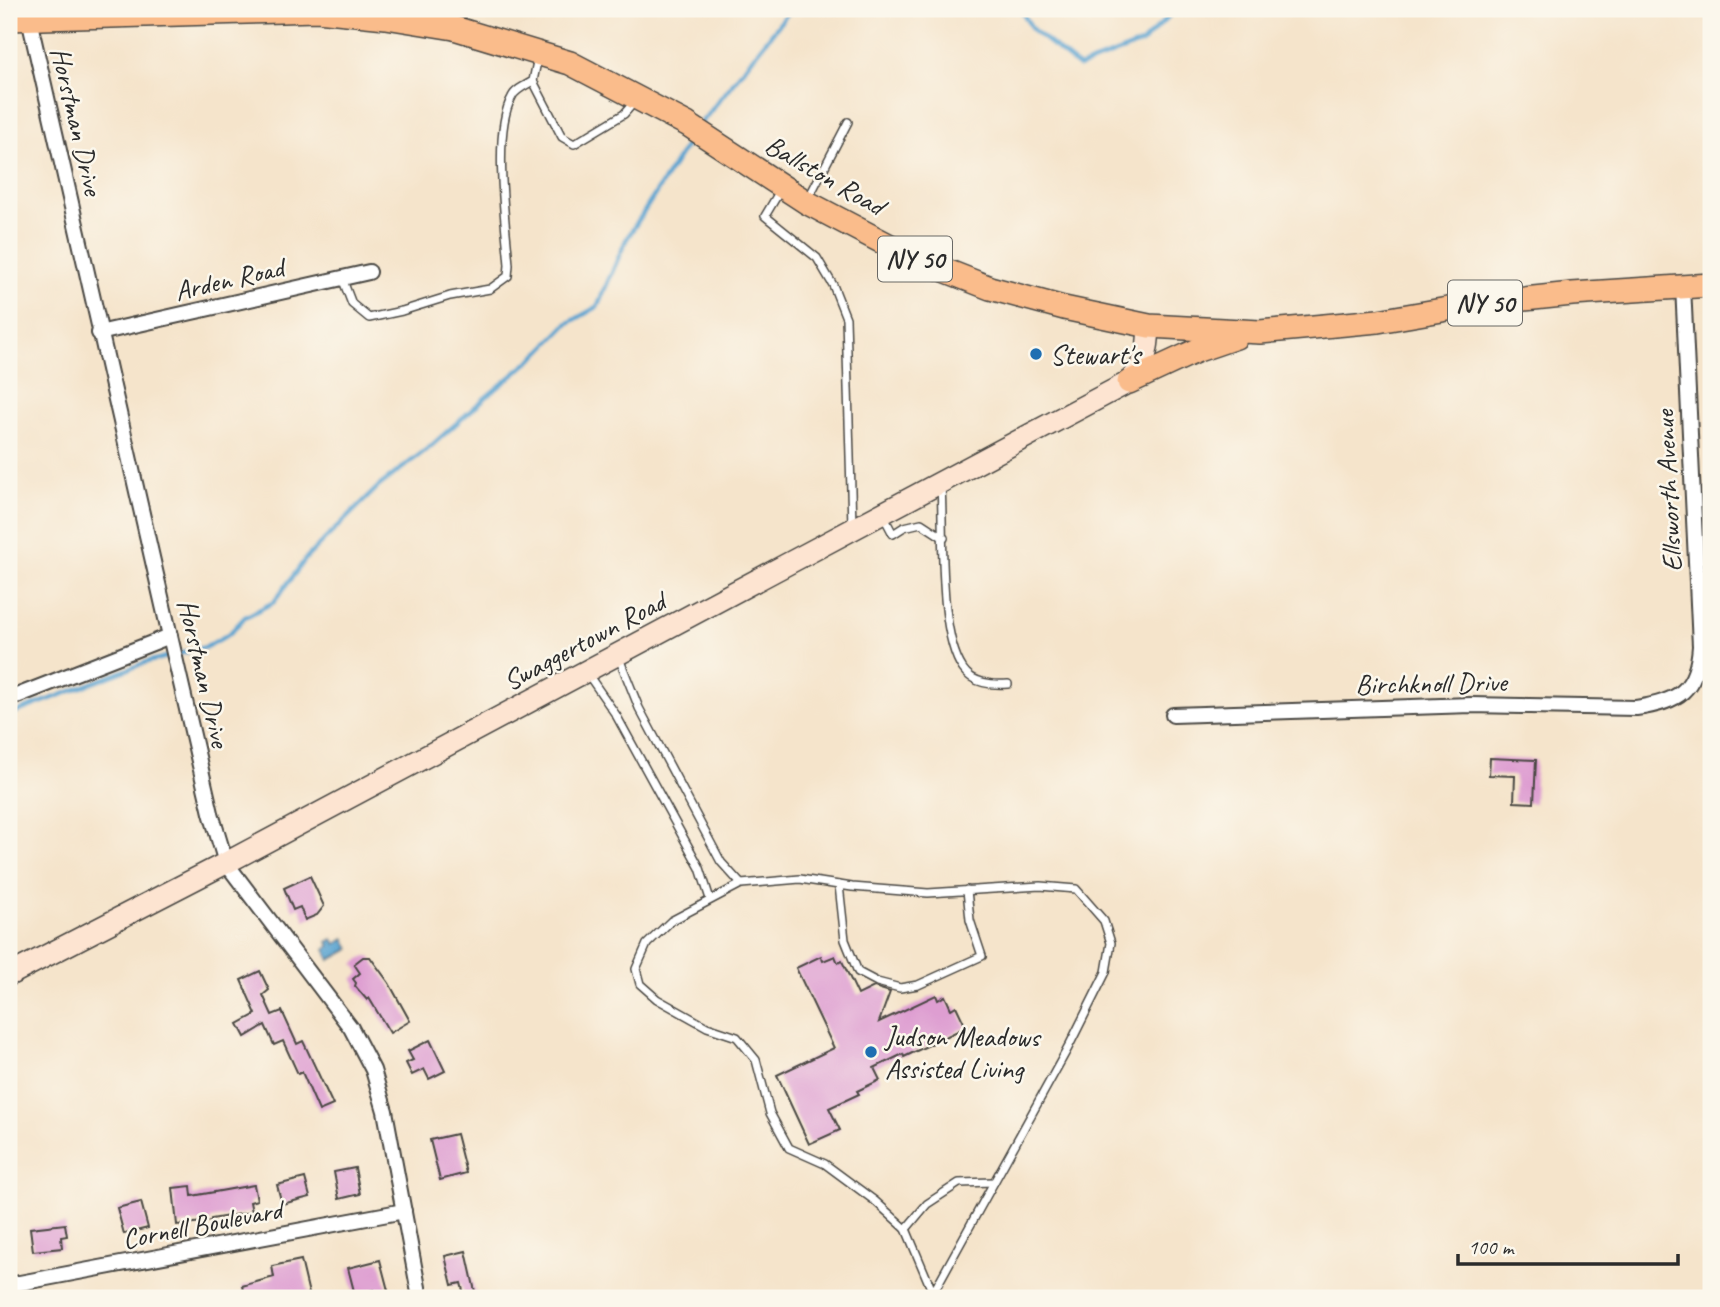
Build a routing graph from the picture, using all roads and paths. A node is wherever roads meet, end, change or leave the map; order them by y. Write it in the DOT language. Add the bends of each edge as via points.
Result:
graph roads {
  1 [pos="19,19"];
  2 [pos="538,53"];
  3 [pos="533,81"];
  4 [pos="638,98"];
  5 [pos="848,122"];
  6 [pos="782,188"];
  7 [pos="806,202"];
  8 [pos="369,272"];
  9 [pos="342,278"];
  10 [pos="1711,285"];
  11 [pos="1682,286"];
  12 [pos="1149,326"];
  13 [pos="1260,332"];
  14 [pos="99,333"];
  15 [pos="1129,382"];
  16 [pos="941,482"];
  17 [pos="882,513"];
  18 [pos="852,530"];
  19 [pos="944,538"];
  20 [pos="170,636"];
  21 [pos="618,655"];
  22 [pos="586,672"];
  23 [pos="1008,684"];
  24 [pos="1686,691"];
  25 [pos="9,699"];
  26 [pos="1173,715"];
  27 [pos="226,863"];
  28 [pos="741,884"];
  29 [pos="839,885"];
  30 [pos="967,890"];
  31 [pos="710,899"];
  32 [pos="9,975"];
  33 [pos="994,1182"];
  34 [pos="404,1210"];
  35 [pos="905,1229"];
  36 [pos="9,1285"];
  37 [pos="932,1296"];
  38 [pos="419,1298"];
  1 -- 2 [label="main road, Ballston Road / NY 50" via="317,10 454,28"];
  1 -- 14 [label="street, Horstman Drive"];
  2 -- 3 [label="lane"];
  2 -- 4 [label="main road, Ballston Road / NY 50" via="570,63"];
  3 -- 4 [label="lane" via="562,137 574,144 624,114"];
  3 -- 9 [label="lane" via="512,95 500,144 508,276 490,289 369,318 352,304"];
  4 -- 6 [label="main road, Ballston Road / NY 50" via="696,130"];
  5 -- 7 [label="lane"];
  6 -- 7 [label="main road, Ballston Road / NY 50"];
  6 -- 18 [label="lane" via="765,216 817,258 846,318"];
  7 -- 12 [label="main road, Ballston Road / NY 50" via="955,276 1064,308"];
  8 -- 9 [label="street, Arden Road"];
  9 -- 14 [label="street, Arden Road"];
  10 -- 11 [label="main road, Ballston Road / NY 50"];
  11 -- 13 [label="main road, Ballston Road / NY 50" via="1558,295 1378,321"];
  11 -- 24 [label="street, Ellsworth Avenue" via="1700,646 1699,668"];
  12 -- 13 [label="main road, Ballston Road / NY 50"];
  12 -- 15 [label="street" via="1142,367"];
  13 -- 15 [label="main road" via="1224,339"];
  14 -- 20 [label="street, Horstman Drive"];
  15 -- 16 [label="street, Swaggertown Road"];
  16 -- 17 [label="street, Swaggertown Road"];
  16 -- 19 [label="lane"];
  17 -- 18 [label="street, Swaggertown Road"];
  17 -- 19 [label="lane" via="893,534 921,523"];
  18 -- 21 [label="street, Swaggertown Road"];
  19 -- 23 [label="lane" via="946,612 964,670 989,685"];
  20 -- 25 [label="street"];
  20 -- 27 [label="street, Horstman Drive"];
  21 -- 22 [label="street, Swaggertown Road"];
  21 -- 28 [label="lane" via="639,708 721,862"];
  22 -- 27 [label="street, Swaggertown Road"];
  22 -- 31 [label="lane" via="616,715 700,868"];
  24 -- 26 [label="street, Birchknoll Drive" via="1660,704 1636,708 1471,705"];
  27 -- 32 [label="street, Swaggertown Road"];
  27 -- 34 [label="street, Horstman Drive" via="346,1022 373,1070"];
  28 -- 29 [label="lane" via="800,879"];
  28 -- 31 [label="lane"];
  29 -- 30 [label="lane" via="928,893"];
  29 -- 30 [label="lane" via="845,940 858,972 900,988 918,985 982,956 970,920"];
  30 -- 33 [label="lane" via="1076,889 1104,920 1111,943 1106,972"];
  31 -- 35 [label="lane" via="671,921 647,944 636,968 640,984 707,1027 737,1037 756,1060 771,1113 789,1148 825,1164"];
  33 -- 35 [label="lane" via="959,1183 927,1204"];
  33 -- 37 [label="lane"];
  34 -- 36 [label="street, Cornell Boulevard"];
  34 -- 38 [label="street, Horstman Drive"];
  35 -- 37 [label="lane"];
}
